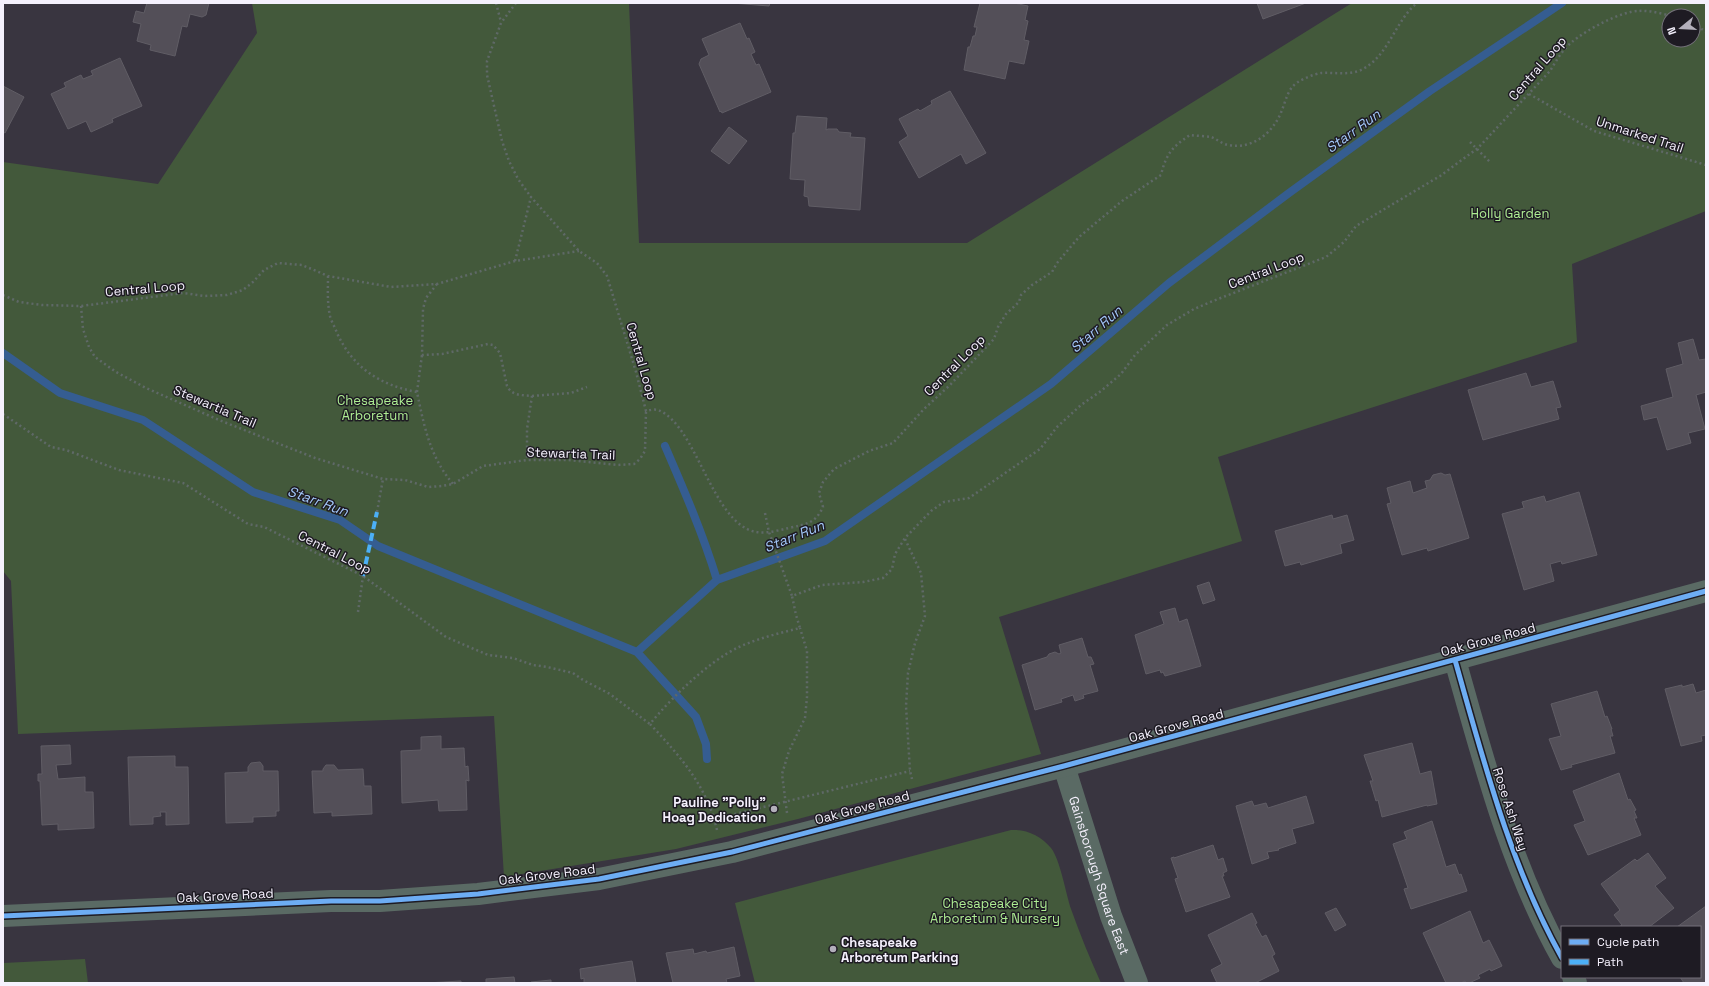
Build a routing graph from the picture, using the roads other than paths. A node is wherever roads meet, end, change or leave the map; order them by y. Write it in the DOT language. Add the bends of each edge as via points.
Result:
graph roads {
  1 [pos="1706,591"];
  2 [pos="1455,660"];
  3 [pos="1064,766"];
  4 [pos="3,916"];
  5 [pos="1561,956"];
  6 [pos="1137,983"];
  1 -- 2 [label="street, Oak Grove Road"];
  2 -- 3 [label="street, Oak Grove Road"];
  2 -- 5 [label="street, Rose Ash Way" via="1514,855 1545,927"];
  3 -- 4 [label="street, Oak Grove Road" via="723,854 599,879 478,894 380,901"];
  3 -- 6 [label="street, Gainsborough Square East" via="1111,916"];
}
